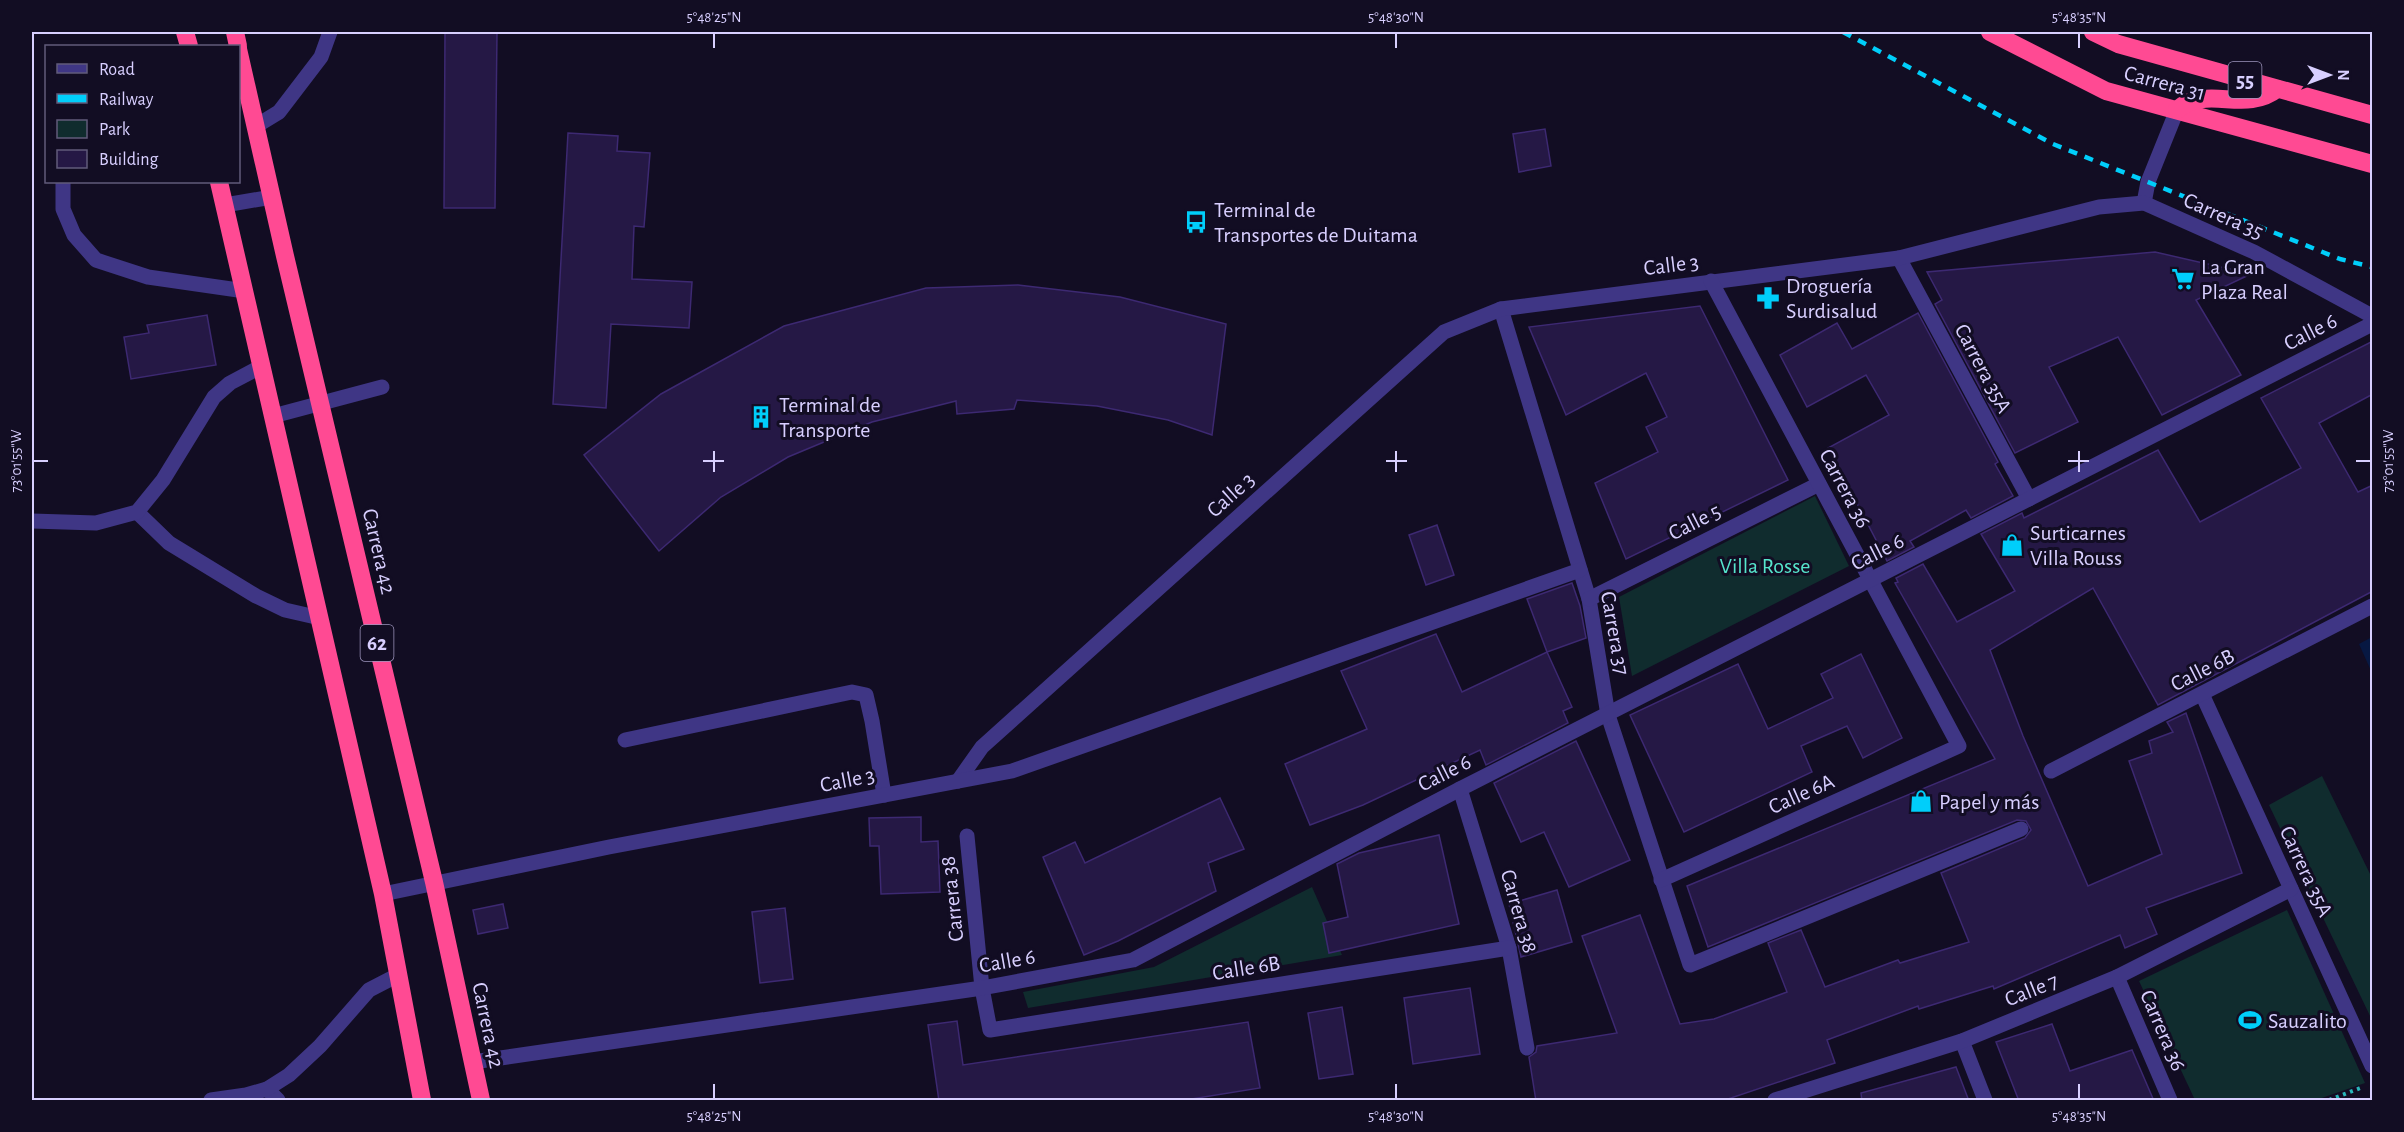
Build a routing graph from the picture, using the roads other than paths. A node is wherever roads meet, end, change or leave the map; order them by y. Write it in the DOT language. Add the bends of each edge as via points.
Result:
graph roads {
  1 [pos="330,32"];
  2 [pos="1990,32"];
  3 [pos="2093,32"];
  4 [pos="240,57"];
  5 [pos="2277,88"];
  6 [pos="2176,110"];
  7 [pos="2373,115"];
  8 [pos="256,126"];
  9 [pos="2373,164"];
  10 [pos="63,183"];
  11 [pos="219,183"];
  12 [pos="272,197"];
  13 [pos="2144,203"];
  14 [pos="225,205"];
  15 [pos="1899,258"];
  16 [pos="1711,281"];
  17 [pos="244,291"];
  18 [pos="1501,309"];
  19 [pos="2373,316"];
  20 [pos="2373,324"];
  21 [pos="262,366"];
  22 [pos="382,387"];
  23 [pos="320,405"];
  24 [pos="273,416"];
  25 [pos="1819,484"];
  26 [pos="2029,499"];
  27 [pos="137,512"];
  28 [pos="32,521"];
  29 [pos="1580,570"];
  30 [pos="1870,580"];
  31 [pos="1589,599"];
  32 [pos="2373,606"];
  33 [pos="320,618"];
  34 [pos="2202,694"];
  35 [pos="1608,715"];
  36 [pos="625,740"];
  37 [pos="1959,747"];
  38 [pos="2051,771"];
  39 [pos="958,781"];
  40 [pos="1460,789"];
  41 [pos="884,795"];
  42 [pos="2021,829"];
  43 [pos="967,836"];
  44 [pos="1661,880"];
  45 [pos="434,882"];
  46 [pos="2291,889"];
  47 [pos="383,894"];
  48 [pos="1509,948"];
  49 [pos="398,975"];
  50 [pos="2117,977"];
  51 [pos="982,988"];
  52 [pos="990,1030"];
  53 [pos="1962,1041"];
  54 [pos="1527,1048"];
  55 [pos="473,1062"];
  56 [pos="2373,1066"];
  57 [pos="273,1095"];
  58 [pos="1801,1097"];
  59 [pos="211,1101"];
  60 [pos="422,1101"];
  61 [pos="481,1101"];
  62 [pos="1775,1101"];
  63 [pos="1985,1101"];
  64 [pos="2170,1101"];
  1 -- 8 [label="street" via="321,57 279,112"];
  2 -- 6 [label="highway, Carrera 31 / 55" via="2106,91"];
  3 -- 5 [label="highway, Carrera 31 / 55" via="2118,44"];
  4 -- 8 [label="highway, Carrera 42 / 62"];
  5 -- 6 [label="highway" via="2256,100 2200,99 2186,102"];
  5 -- 7 [label="highway, Carrera 31 / 55"];
  6 -- 9 [label="highway, Carrera 31 / 55"];
  6 -- 13 [label="street" via="2148,182"];
  8 -- 12 [label="highway, Carrera 42 / 62"];
  10 -- 17 [label="street" via="63,209 70,226 96,260 148,277"];
  11 -- 14 [label="highway, 62"];
  12 -- 14 [label="street"];
  12 -- 23 [label="highway, Carrera 42 / 62"];
  13 -- 15 [label="street, Calle 3" via="2099,207"];
  13 -- 19 [label="street, Carrera 35" via="2254,252"];
  14 -- 17 [label="highway, 62"];
  15 -- 16 [label="street, Calle 3"];
  15 -- 26 [label="street, Carrera 35A"];
  16 -- 18 [label="street, Calle 3"];
  16 -- 25 [label="street, Carrera 36"];
  17 -- 21 [label="highway, 62"];
  18 -- 29 [label="street, Carrera 37"];
  18 -- 39 [label="street, Calle 3" via="1444,332 982,747"];
  20 -- 26 [label="street, Calle 6"];
  21 -- 24 [label="highway, 62"];
  21 -- 27 [label="street" via="230,383 214,397 164,480"];
  22 -- 23 [label="street"];
  23 -- 24 [label="street"];
  23 -- 45 [label="highway, Carrera 42 / 62"];
  24 -- 33 [label="highway, 62"];
  25 -- 30 [label="street, Carrera 36"];
  25 -- 31 [label="street, Calle 5"];
  26 -- 30 [label="street, Calle 6"];
  27 -- 28 [label="street" via="96,523"];
  27 -- 33 [label="street" via="169,543 256,596 285,610"];
  29 -- 31 [label="street, Carrera 37"];
  29 -- 39 [label="street" via="1012,771"];
  30 -- 35 [label="street, Calle 6"];
  30 -- 37 [label="street, Carrera 36"];
  31 -- 35 [label="street, Carrera 37"];
  32 -- 34 [label="street, Calle 6B"];
  33 -- 47 [label="highway, 62"];
  34 -- 38 [label="street, Calle 6B"];
  34 -- 46 [label="street, Carrera 35A"];
  35 -- 40 [label="street, Calle 6"];
  35 -- 44 [label="street, Carrera 37"];
  36 -- 41 [label="street" via="852,692 866,695"];
  37 -- 44 [label="street, Calle 6A"];
  39 -- 41 [label="street, Calle 3"];
  40 -- 48 [label="street, Carrera 38"];
  40 -- 51 [label="street, Calle 6" via="1133,960"];
  41 -- 45 [label="street, Calle 3"];
  42 -- 44 [label="street, Carrera 37" via="1690,965"];
  43 -- 51 [label="street, Carrera 38"];
  45 -- 47 [label="street, Calle 3"];
  45 -- 55 [label="highway, Carrera 42 / 62"];
  46 -- 50 [label="street, Calle 7"];
  46 -- 56 [label="street, Carrera 35A"];
  47 -- 49 [label="highway, 62"];
  48 -- 52 [label="street, Calle 6B"];
  48 -- 54 [label="street, Carrera 38"];
  49 -- 57 [label="street" via="369,990"];
  49 -- 60 [label="highway, 62"];
  50 -- 53 [label="street, Calle 7"];
  50 -- 64 [label="street, Carrera 36"];
  51 -- 52 [label="street, Carrera 38"];
  51 -- 55 [label="street, Calle 6"];
  53 -- 58 [label="street, Calle 7"];
  53 -- 63 [label="street"];
  55 -- 61 [label="highway, Carrera 42 / 62"];
  57 -- 59 [label="street"];
  58 -- 62 [label="street, Calle 7"];
}
